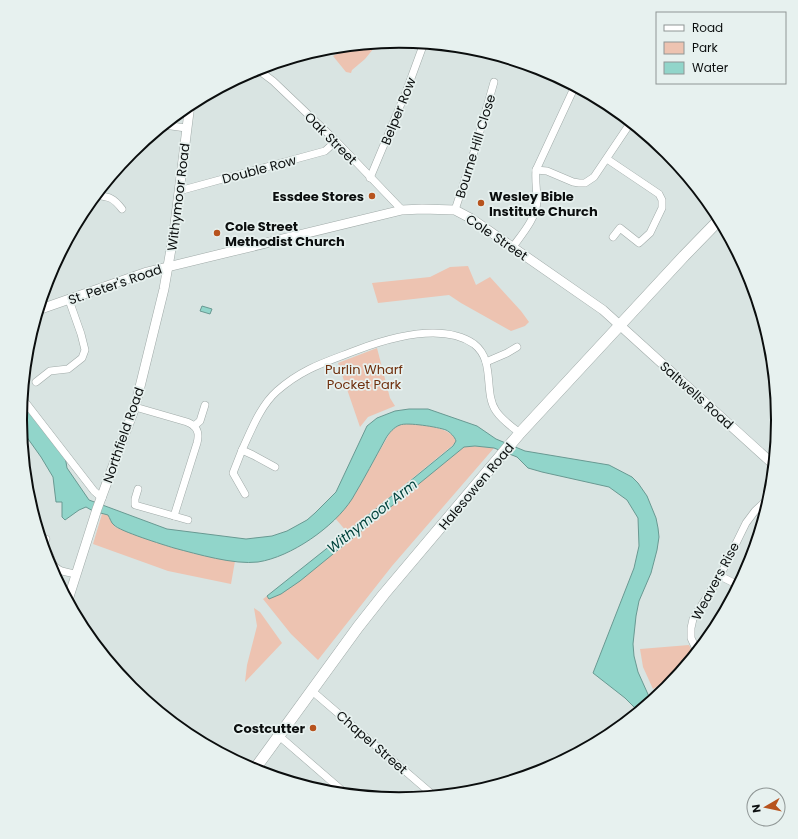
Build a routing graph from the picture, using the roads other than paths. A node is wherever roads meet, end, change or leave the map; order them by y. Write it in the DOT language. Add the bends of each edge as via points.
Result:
graph roads {
  1 [pos="422,48"];
  2 [pos="264,73"];
  3 [pos="494,82"];
  4 [pos="573,91"];
  5 [pos="189,113"];
  6 [pos="171,125"];
  7 [pos="628,127"];
  8 [pos="186,128"];
  9 [pos="336,142"];
  10 [pos="607,159"];
  11 [pos="536,170"];
  12 [pos="370,178"];
  13 [pos="179,190"];
  14 [pos="102,196"];
  15 [pos="122,209"];
  16 [pos="402,210"];
  17 [pos="455,210"];
  18 [pos="715,224"];
  19 [pos="612,237"];
  20 [pos="512,248"];
  21 [pos="169,266"];
  22 [pos="69,300"];
  23 [pos="45,308"];
  24 [pos="620,325"];
  25 [pos="517,347"];
  26 [pos="486,362"];
  27 [pos="36,382"];
  28 [pos="28,405"];
  29 [pos="205,405"];
  30 [pos="135,407"];
  31 [pos="194,426"];
  32 [pos="518,436"];
  33 [pos="242,450"];
  34 [pos="769,460"];
  35 [pos="275,467"];
  36 [pos="138,490"];
  37 [pos="245,494"];
  38 [pos="102,498"];
  39 [pos="760,508"];
  40 [pos="174,516"];
  41 [pos="188,520"];
  42 [pos="58,570"];
  43 [pos="76,574"];
  44 [pos="720,576"];
  45 [pos="734,583"];
  46 [pos="70,593"];
  47 [pos="694,645"];
  48 [pos="311,690"];
  49 [pos="278,735"];
  50 [pos="258,764"];
  51 [pos="336,786"];
  52 [pos="428,790"];
  1 -- 12 [label="street, Belper Row"];
  2 -- 9 [label="street, Oak Street"];
  3 -- 17 [label="street, Bourne Hill Close" via="476,149"];
  4 -- 11 [label="street"];
  5 -- 8 [label="street, Withymoor Road"];
  6 -- 8 [label="street"];
  7 -- 10 [label="street"];
  8 -- 13 [label="street, Withymoor Road"];
  9 -- 12 [label="street, Oak Street"];
  9 -- 13 [label="street, Double Row" via="325,150"];
  10 -- 11 [label="street" via="594,177 585,183 573,182 547,170"];
  10 -- 19 [label="street" via="659,194 662,200 662,208 650,233 639,243 620,228"];
  11 -- 20 [label="street" via="537,203 533,218"];
  12 -- 16 [label="street, Oak Street"];
  13 -- 21 [label="street, Withymoor Road"];
  14 -- 15 [label="street" via="115,200"];
  16 -- 17 [label="street, Cole Street"];
  16 -- 21 [label="street, Cole Street"];
  17 -- 20 [label="street, Cole Street"];
  18 -- 24 [label="main road, Halesowen Road"];
  20 -- 24 [label="street, Cole Street"];
  21 -- 22 [label="street, St. Peter's Road"];
  21 -- 30 [label="street, Northfield Road"];
  22 -- 23 [label="street, St. Peter's Road"];
  22 -- 27 [label="street" via="82,334 85,350 82,358 68,369 50,371"];
  24 -- 32 [label="main road, Halesowen Road"];
  24 -- 34 [label="street, Saltwells Road"];
  25 -- 26 [label="street"];
  26 -- 32 [label="street" via="495,411"];
  26 -- 33 [label="street" via="483,353 474,344 437,333 400,336 368,345 313,366 293,377 270,399"];
  28 -- 38 [label="street"];
  29 -- 31 [label="street" via="200,421"];
  30 -- 31 [label="street"];
  30 -- 38 [label="street, Northfield Road"];
  31 -- 40 [label="street" via="198,432 198,443"];
  32 -- 48 [label="main road, Halesowen Road" via="384,594"];
  33 -- 35 [label="street"];
  33 -- 37 [label="street" via="233,473"];
  36 -- 40 [label="street" via="135,505"];
  38 -- 43 [label="street, Northfield Road"];
  39 -- 44 [label="street, Weavers Rise" via="746,523"];
  40 -- 41 [label="street"];
  42 -- 43 [label="street"];
  43 -- 46 [label="street, Northfield Road"];
  44 -- 45 [label="street"];
  44 -- 47 [label="street, Weavers Rise" via="693,619 691,638"];
  48 -- 49 [label="main road, Halesowen Road"];
  48 -- 52 [label="street, Chapel Street"];
  49 -- 50 [label="main road, Halesowen Road"];
  49 -- 51 [label="street"];
}
